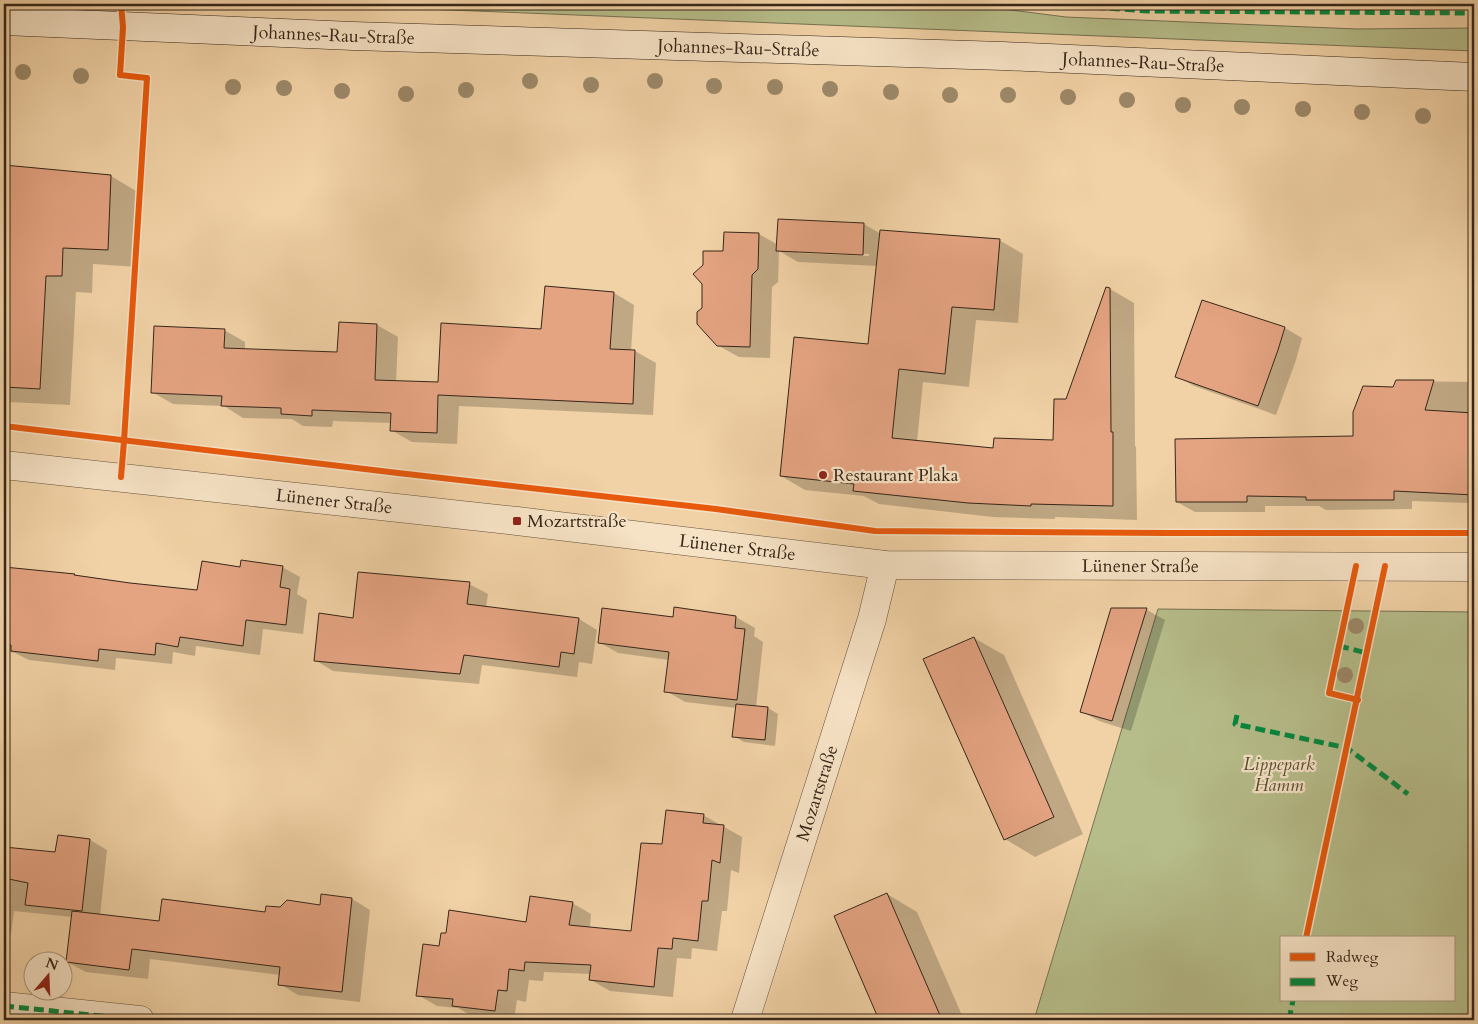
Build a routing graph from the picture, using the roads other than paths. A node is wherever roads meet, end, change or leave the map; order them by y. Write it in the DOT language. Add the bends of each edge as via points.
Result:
graph roads {
  1 [pos="4,22"];
  2 [pos="1474,76"];
  3 [pos="4,465"];
  4 [pos="885,565"];
  5 [pos="1474,567"];
  6 [pos="4,1006"];
  7 [pos="140,1020"];
  8 [pos="745,1020"];
  1 -- 2 [label="street, Johannes-Rau-Straße" via="993,55"];
  3 -- 4 [label="street, Lünener Straße"];
  4 -- 5 [label="street, Lünener Straße"];
  4 -- 8 [label="street, Mozartstraße" via="872,619"];
  6 -- 7 [label="street"];
}
